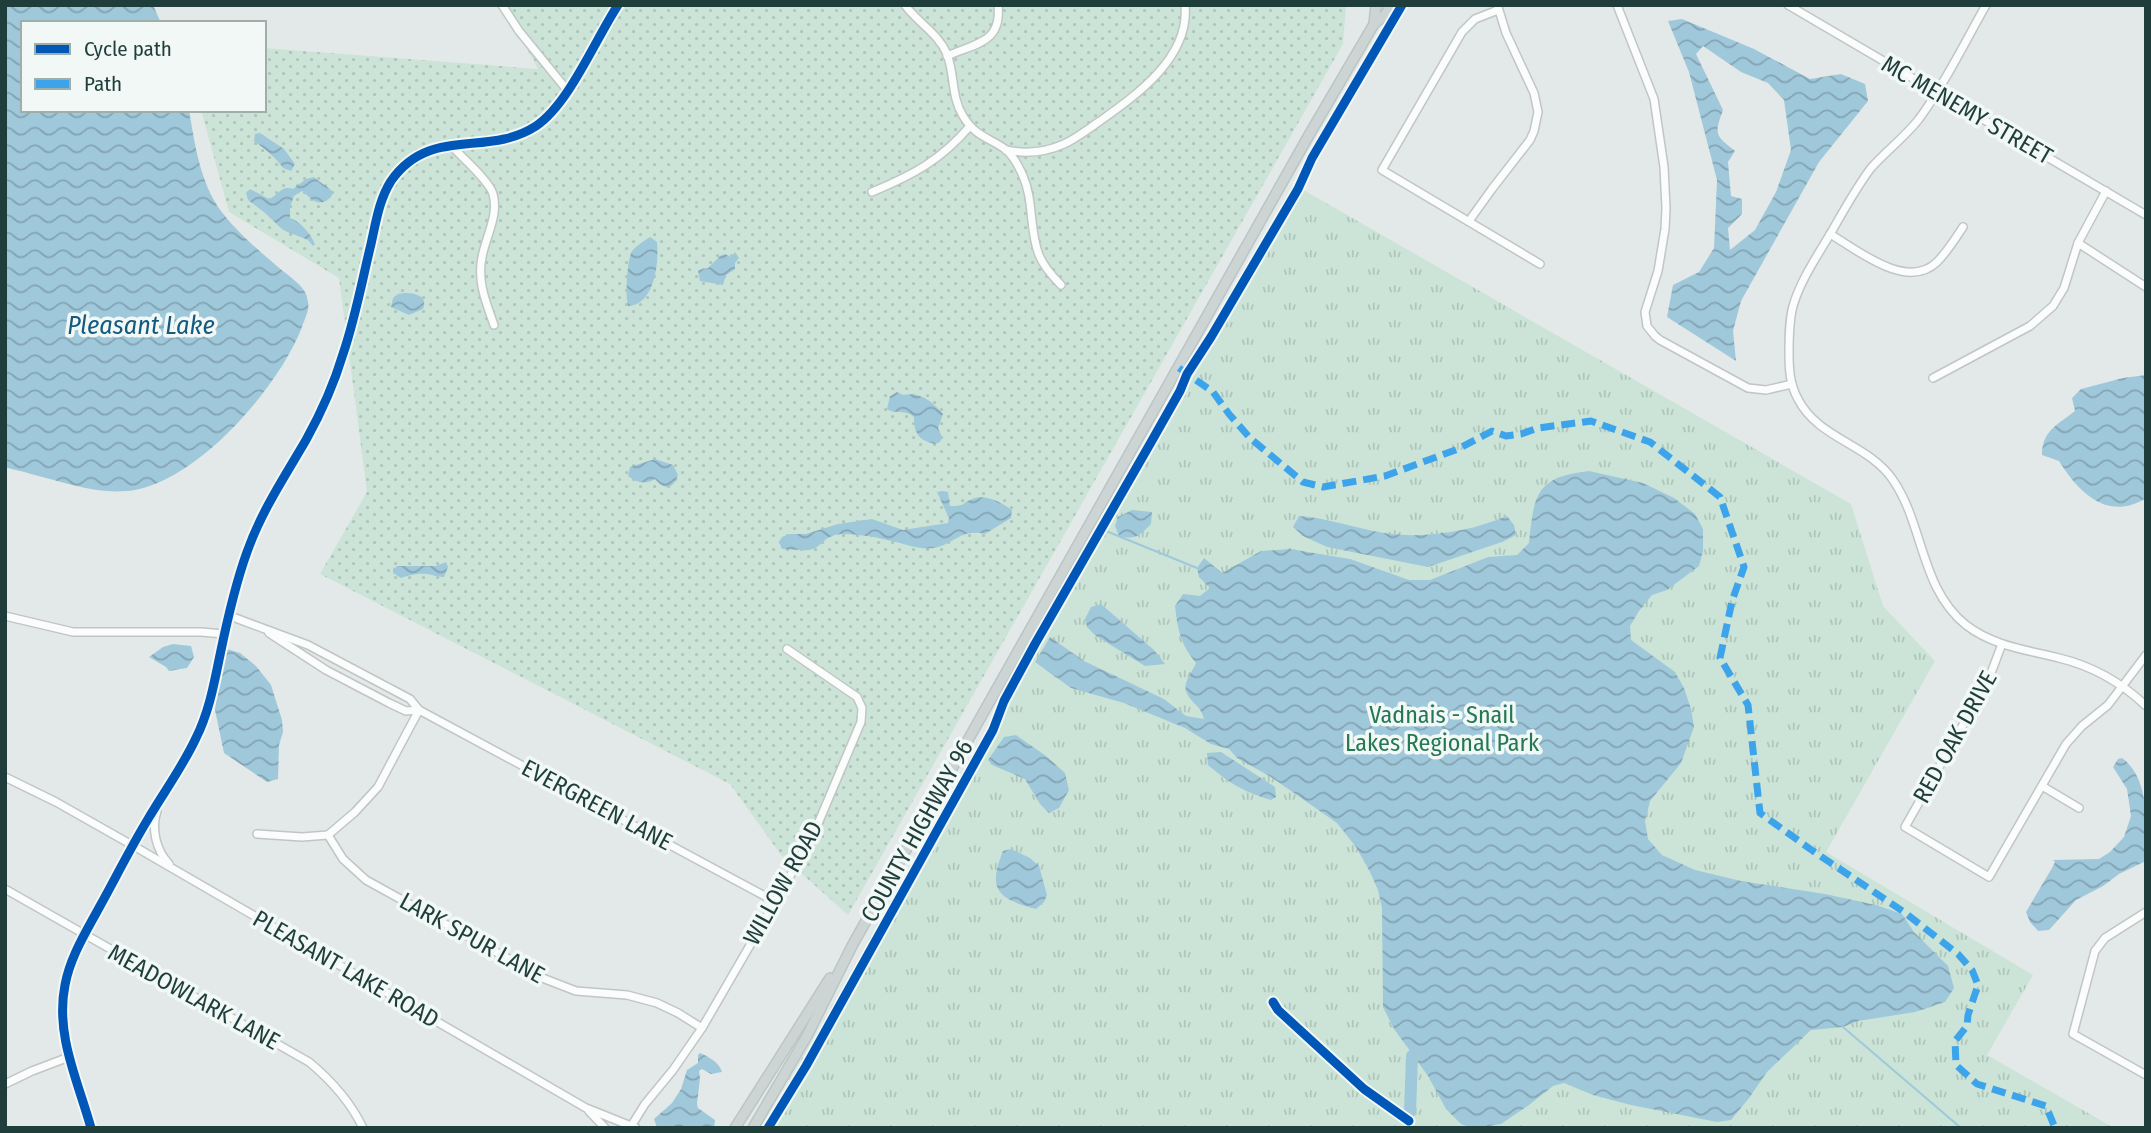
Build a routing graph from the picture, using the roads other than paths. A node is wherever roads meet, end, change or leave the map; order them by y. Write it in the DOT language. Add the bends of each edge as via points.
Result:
graph roads {
  1 [pos="502,5"];
  2 [pos="618,5"];
  3 [pos="905,5"];
  4 [pos="998,5"];
  5 [pos="1185,5"];
  6 [pos="1376,5"];
  7 [pos="1391,5"];
  8 [pos="1617,5"];
  9 [pos="1788,5"];
  10 [pos="1986,5"];
  11 [pos="1498,8"];
  12 [pos="1374,23"];
  13 [pos="947,56"];
  14 [pos="567,90"];
  15 [pos="1936,92"];
  16 [pos="970,126"];
  17 [pos="451,145"];
  18 [pos="1006,150"];
  19 [pos="2106,191"];
  20 [pos="872,192"];
  21 [pos="2146,215"];
  22 [pos="1469,221"];
  23 [pos="1963,227"];
  24 [pos="1830,234"];
  25 [pos="2078,243"];
  26 [pos="1540,264"];
  27 [pos="1061,285"];
  28 [pos="2146,287"];
  29 [pos="494,326"];
  30 [pos="1933,378"];
  31 [pos="1792,384"];
  32 [pos="5,616"];
  33 [pos="230,616"];
  34 [pos="261,628"];
  35 [pos="225,634"];
  36 [pos="2002,644"];
  37 [pos="788,649"];
  38 [pos="2146,655"];
  39 [pos="2122,688"];
  40 [pos="2146,706"];
  41 [pos="419,710"];
  42 [pos="5,778"];
  43 [pos="2042,786"];
  44 [pos="160,800"];
  45 [pos="2079,808"];
  46 [pos="257,834"];
  47 [pos="328,835"];
  48 [pos="132,845"];
  49 [pos="177,872"];
  50 [pos="5,889"];
  51 [pos="774,901"];
  52 [pos="2146,912"];
  53 [pos="84,935"];
  54 [pos="852,944"];
  55 [pos="702,1028"];
  56 [pos="69,1057"];
  57 [pos="2146,1075"];
  58 [pos="5,1084"];
  59 [pos="586,1108"];
  60 [pos="633,1127"];
  61 [pos="91,1128"];
  62 [pos="363,1128"];
  63 [pos="605,1128"];
  64 [pos="736,1128"];
  65 [pos="753,1128"];
  1 -- 14 [label="street"];
  2 -- 14 [label="street"];
  3 -- 13 [label="street" via="936,36"];
  4 -- 13 [label="street" via="995,32"];
  5 -- 18 [label="street" via="1181,38 1170,59 1127,101 1062,145 1020,153"];
  6 -- 12 [label="main road, COUNTY HIGHWAY 96"];
  7 -- 12 [label="main road, COUNTY HIGHWAY 96"];
  8 -- 31 [label="street" via="1654,99 1666,188 1665,229 1645,312 1647,326 1660,340 1748,388 1766,390"];
  9 -- 15 [label="street, MC MENEMY STREET"];
  10 -- 15 [label="street"];
  11 -- 22 [label="street" via="1534,93 1537,122 1530,140"];
  11 -- 22 [label="street" via="1475,19 1462,32 1382,170"];
  12 -- 54 [label="main road, COUNTY HIGHWAY 96"];
  13 -- 16 [label="street" via="955,96"];
  14 -- 17 [label="street" via="554,110 522,133 496,141"];
  15 -- 19 [label="street, MC MENEMY STREET"];
  15 -- 24 [label="street" via="1910,129 1862,180"];
  16 -- 18 [label="street"];
  16 -- 20 [label="street" via="933,162"];
  17 -- 29 [label="street" via="493,192 495,209 480,278"];
  17 -- 33 [label="street" via="416,156 385,193 337,374 255,531"];
  18 -- 27 [label="street" via="1027,187 1039,254"];
  19 -- 21 [label="street, MC MENEMY STREET"];
  19 -- 25 [label="street"];
  22 -- 26 [label="street"];
  23 -- 24 [label="street" via="1937,262 1909,274"];
  24 -- 31 [label="street" via="1793,308 1789,344"];
  25 -- 28 [label="street"];
  25 -- 30 [label="street" via="2064,288 2046,315"];
  31 -- 36 [label="street" via="1802,408 1818,424 1886,470 1905,503 1943,600 1967,626"];
  32 -- 35 [label="street" via="73,632"];
  33 -- 34 [label="street, EVERGREEN LANE"];
  33 -- 35 [label="street"];
  34 -- 41 [label="street, EVERGREEN LANE" via="333,657 410,699"];
  34 -- 41 [label="street, EVERGREEN LANE" via="362,689 406,711"];
  35 -- 44 [label="street" via="205,718"];
  36 -- 39 [label="street" via="2078,663"];
  36 -- 43 [label="street, RED OAK DRIVE" via="1981,695 1905,827 1990,877"];
  37 -- 51 [label="street, WILLOW ROAD" via="857,696 862,715 817,826"];
  38 -- 39 [label="street"];
  39 -- 40 [label="street"];
  39 -- 43 [label="street" via="2074,734"];
  41 -- 47 [label="street" via="378,787"];
  41 -- 51 [label="street, EVERGREEN LANE"];
  42 -- 48 [label="street, PLEASANT LAKE ROAD"];
  43 -- 45 [label="street"];
  44 -- 48 [label="street"];
  44 -- 49 [label="street" via="155,838 163,858"];
  46 -- 47 [label="street"];
  47 -- 55 [label="street, LARK SPUR LANE" via="343,859 366,880 549,981 585,993 627,995 657,1003"];
  48 -- 49 [label="street, PLEASANT LAKE ROAD"];
  48 -- 53 [label="street"];
  49 -- 59 [label="street, PLEASANT LAKE ROAD"];
  50 -- 53 [label="street, MEADOWLARK LANE"];
  51 -- 55 [label="street, WILLOW ROAD"];
  52 -- 57 [label="street" via="2105,938 2095,951 2073,1034"];
  53 -- 56 [label="street" via="63,998"];
  53 -- 62 [label="street, MEADOWLARK LANE" via="309,1062 345,1098"];
  54 -- 64 [label="main road, COUNTY HIGHWAY 96"];
  54 -- 65 [label="main road, COUNTY HIGHWAY 96" via="807,1036"];
  55 -- 60 [label="street, WILLOW ROAD"];
  56 -- 58 [label="street"];
  56 -- 61 [label="street"];
  59 -- 60 [label="street, PLEASANT LAKE ROAD"];
  59 -- 63 [label="street, PLEASANT LAKE ROAD"];
}
